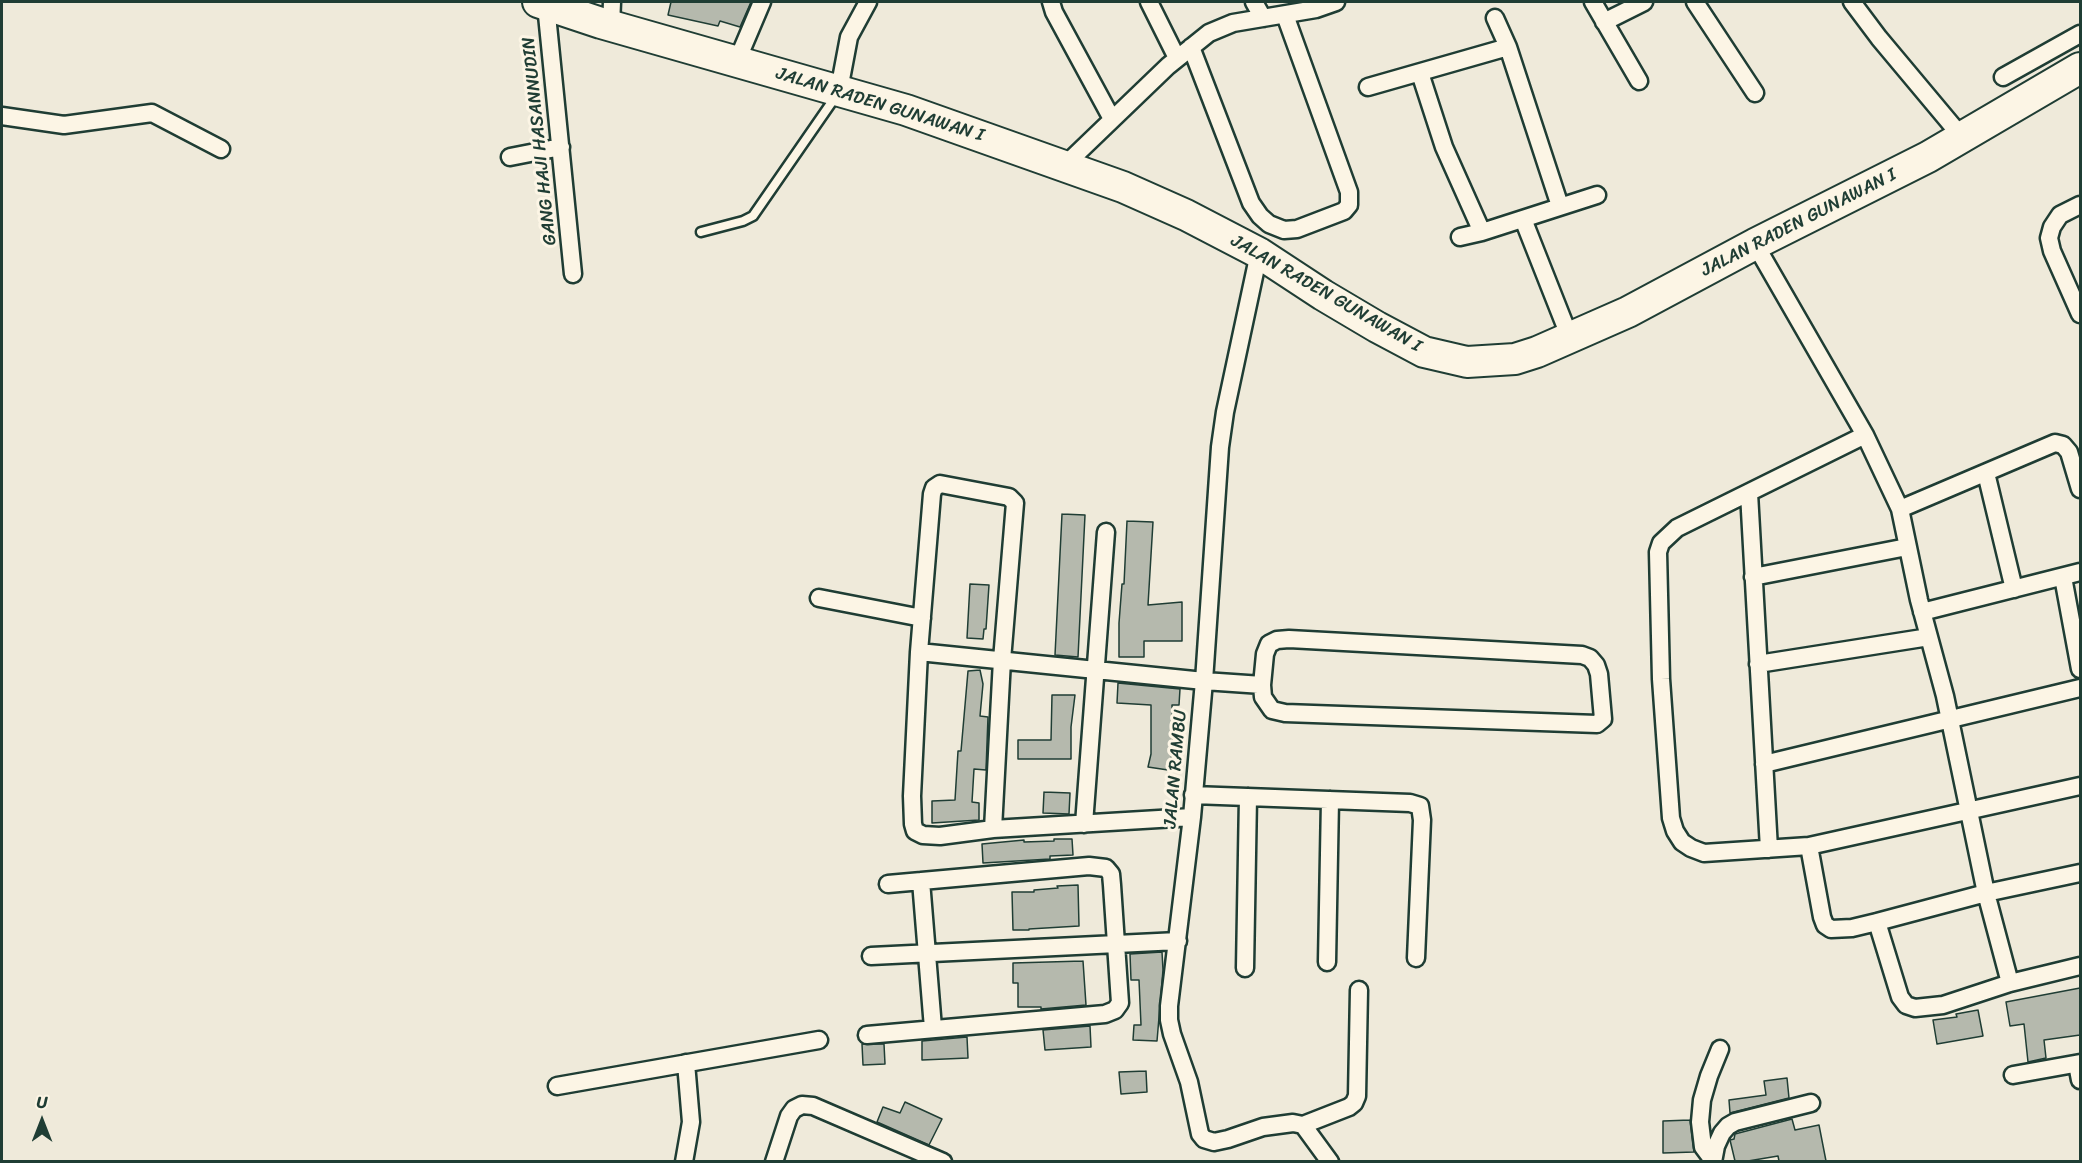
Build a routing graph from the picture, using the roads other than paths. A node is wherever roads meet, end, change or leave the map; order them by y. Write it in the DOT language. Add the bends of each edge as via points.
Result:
graph roads {
  1 [pos="762,2"];
  2 [pos="868,2"];
  3 [pos="1051,2"];
  4 [pos="1149,2"];
  5 [pos="1254,2"];
  6 [pos="1336,2"];
  7 [pos="1593,2"];
  8 [pos="1644,2"];
  9 [pos="1695,2"];
  10 [pos="1852,2"];
  11 [pos="542,3"];
  12 [pos="597,11"];
  13 [pos="1285,15"];
  14 [pos="1263,18"];
  15 [pos="1495,18"];
  16 [pos="1604,22"];
  17 [pos="2080,34"];
  18 [pos="1191,46"];
  19 [pos="1508,47"];
  20 [pos="1177,58"];
  21 [pos="736,61"];
  22 [pos="2080,68"];
  23 [pos="1420,73"];
  24 [pos="2003,77"];
  25 [pos="1639,81"];
  26 [pos="1368,87"];
  27 [pos="839,90"];
  28 [pos="1755,93"];
  29 [pos="2,116"];
  30 [pos="1112,119"];
  31 [pos="1961,136"];
  32 [pos="561,147"];
  33 [pos="221,149"];
  34 [pos="510,157"];
  35 [pos="1064,166"];
  36 [pos="1597,195"];
  37 [pos="2080,204"];
  38 [pos="1560,206"];
  39 [pos="1523,219"];
  40 [pos="701,232"];
  41 [pos="1482,232"];
  42 [pos="1460,237"];
  43 [pos="1755,244"];
  44 [pos="1259,253"];
  45 [pos="573,273"];
  46 [pos="2080,314"];
  47 [pos="1570,338"];
  48 [pos="1865,435"];
  49 [pos="1986,473"];
  50 [pos="2080,489"];
  51 [pos="1749,493"];
  52 [pos="1900,509"];
  53 [pos="1106,532"];
  54 [pos="1907,547"];
  55 [pos="2080,572"];
  56 [pos="1754,577"];
  57 [pos="2063,578"];
  58 [pos="2014,589"];
  59 [pos="819,598"];
  60 [pos="1922,612"];
  61 [pos="922,618"];
  62 [pos="1929,637"];
  63 [pos="920,652"];
  64 [pos="1002,660"];
  65 [pos="1758,664"];
  66 [pos="1095,669"];
  67 [pos="2080,669"];
  68 [pos="1204,681"];
  69 [pos="1262,685"];
  70 [pos="2080,688"];
  71 [pos="1949,720"];
  72 [pos="1764,764"];
  73 [pos="2080,786"];
  74 [pos="1193,795"];
  75 [pos="1248,797"];
  76 [pos="1330,800"];
  77 [pos="1968,811"];
  78 [pos="1192,817"];
  79 [pos="1084,824"];
  80 [pos="993,829"];
  81 [pos="1809,846"];
  82 [pos="1769,849"];
  83 [pos="2080,873"];
  84 [pos="921,881"];
  85 [pos="888,884"];
  86 [pos="1986,893"];
  87 [pos="1877,922"];
  88 [pos="1178,941"];
  89 [pos="1117,944"];
  90 [pos="927,954"];
  91 [pos="871,956"];
  92 [pos="1416,958"];
  93 [pos="1327,962"];
  94 [pos="2080,966"];
  95 [pos="1245,968"];
  96 [pos="2010,983"];
  97 [pos="1359,990"];
  98 [pos="933,1028"];
  99 [pos="867,1035"];
  100 [pos="819,1040"];
  101 [pos="1720,1049"];
  102 [pos="686,1063"];
  103 [pos="2079,1069"];
  104 [pos="2013,1076"];
  105 [pos="557,1086"];
  106 [pos="1810,1103"];
  107 [pos="1303,1125"];
  108 [pos="1712,1160"];
  109 [pos="684,1161"];
  110 [pos="774,1161"];
  111 [pos="943,1161"];
  112 [pos="1329,1161"];
  1 -- 21 [label="street"];
  2 -- 27 [label="street" via="849,37"];
  3 -- 30 [label="street"];
  4 -- 20 [label="street"];
  5 -- 14 [label="street"];
  6 -- 13 [label="street"];
  7 -- 16 [label="street"];
  8 -- 16 [label="street"];
  9 -- 28 [label="street"];
  10 -- 31 [label="street"];
  11 -- 12 [label="highway, JALAN RADEN GUNAWAN I"];
  11 -- 32 [label="street, GANG HAJI HASANNUDIN"];
  12 -- 21 [label="highway, JALAN RADEN GUNAWAN I"];
  13 -- 14 [label="street"];
  13 -- 18 [label="street" via="1349,192 1349,205 1344,211 1297,229 1284,230 1269,224 1251,203"];
  14 -- 18 [label="street" via="1220,28"];
  15 -- 19 [label="street"];
  16 -- 25 [label="street"];
  17 -- 24 [label="street"];
  18 -- 20 [label="street"];
  19 -- 23 [label="street"];
  19 -- 38 [label="street"];
  20 -- 30 [label="street"];
  21 -- 27 [label="highway, JALAN RADEN GUNAWAN I"];
  22 -- 31 [label="highway, JALAN RADEN GUNAWAN I"];
  23 -- 26 [label="street"];
  23 -- 41 [label="street" via="1444,147"];
  27 -- 35 [label="highway, JALAN RADEN GUNAWAN I"];
  27 -- 40 [label="lane" via="753,216"];
  29 -- 33 [label="street" via="64,125 152,113"];
  30 -- 35 [label="street"];
  31 -- 43 [label="highway, JALAN RADEN GUNAWAN I" via="1928,157"];
  32 -- 34 [label="street"];
  32 -- 45 [label="street, GANG HAJI HASANNUDIN"];
  35 -- 44 [label="highway, JALAN RADEN GUNAWAN I" via="1186,215"];
  36 -- 38 [label="street"];
  37 -- 46 [label="street" via="2060,215 2049,238"];
  38 -- 39 [label="street"];
  39 -- 41 [label="street"];
  39 -- 47 [label="street"];
  41 -- 42 [label="street"];
  43 -- 47 [label="highway, JALAN RADEN GUNAWAN I" via="1628,312"];
  43 -- 48 [label="street"];
  44 -- 47 [label="highway, JALAN RADEN GUNAWAN I" via="1332,301 1424,352 1467,362 1504,360"];
  44 -- 68 [label="street, JALAN RAMBU" via="1220,447"];
  48 -- 51 [label="street"];
  48 -- 52 [label="street"];
  49 -- 50 [label="street" via="2055,443 2069,452"];
  49 -- 52 [label="street"];
  49 -- 58 [label="street"];
  51 -- 56 [label="street"];
  51 -- 82 [label="street" via="1677,528 1661,543 1661,679 1675,831 1682,842 1704,853"];
  52 -- 54 [label="street"];
  53 -- 66 [label="street"];
  54 -- 56 [label="street"];
  54 -- 60 [label="street"];
  55 -- 57 [label="street"];
  56 -- 65 [label="street"];
  57 -- 58 [label="street"];
  57 -- 67 [label="street"];
  58 -- 60 [label="street"];
  59 -- 61 [label="street"];
  60 -- 62 [label="street"];
  61 -- 63 [label="street"];
  61 -- 64 [label="street" via="934,488 940,484 1012,498 1016,506"];
  62 -- 65 [label="street"];
  62 -- 71 [label="street"];
  63 -- 64 [label="street"];
  63 -- 80 [label="street" via="912,796 915,831 940,836"];
  64 -- 66 [label="street"];
  64 -- 80 [label="street"];
  65 -- 72 [label="street"];
  66 -- 68 [label="street"];
  66 -- 79 [label="street"];
  68 -- 69 [label="street"];
  68 -- 74 [label="street, JALAN RAMBU"];
  69 -- 69 [label="street" via="1267,705 1285,713 1597,724 1603,716 1596,665 1582,655 1277,640 1269,644 1265,654"];
  70 -- 71 [label="street"];
  71 -- 72 [label="street"];
  71 -- 77 [label="street"];
  72 -- 82 [label="street"];
  73 -- 77 [label="street"];
  74 -- 75 [label="street"];
  74 -- 78 [label="street, JALAN RAMBU"];
  75 -- 76 [label="street"];
  75 -- 95 [label="street"];
  76 -- 92 [label="street" via="1420,806"];
  76 -- 93 [label="street"];
  77 -- 81 [label="street"];
  77 -- 86 [label="street"];
  78 -- 79 [label="street"];
  78 -- 88 [label="street, JALAN RAMBU"];
  79 -- 80 [label="street"];
  81 -- 82 [label="street"];
  81 -- 87 [label="street" via="1825,925 1840,929"];
  83 -- 86 [label="street"];
  84 -- 85 [label="street"];
  84 -- 89 [label="street" via="1100,866 1111,874"];
  84 -- 90 [label="street"];
  86 -- 87 [label="street"];
  86 -- 96 [label="street"];
  87 -- 96 [label="street" via="1900,997 1906,1005 1943,1005"];
  88 -- 89 [label="street"];
  88 -- 107 [label="street, JALAN RAMBU" via="1169,1020 1189,1082 1200,1134 1214,1142 1263,1127"];
  89 -- 90 [label="street"];
  89 -- 98 [label="street" via="1120,1003 1115,1010"];
  90 -- 91 [label="street"];
  90 -- 98 [label="street"];
  94 -- 96 [label="street"];
  97 -- 107 [label="street" via="1357,1096 1349,1107"];
  98 -- 99 [label="street"];
  100 -- 102 [label="street"];
  101 -- 108 [label="street" via="1702,1100 1700,1122 1703,1147"];
  102 -- 105 [label="street"];
  102 -- 109 [label="street" via="691,1122"];
  103 -- 104 [label="street"];
  106 -- 108 [label="street" via="1735,1122 1722,1133"];
  107 -- 112 [label="street"];
  110 -- 111 [label="street" via="789,1116 802,1105 813,1106"];
}
